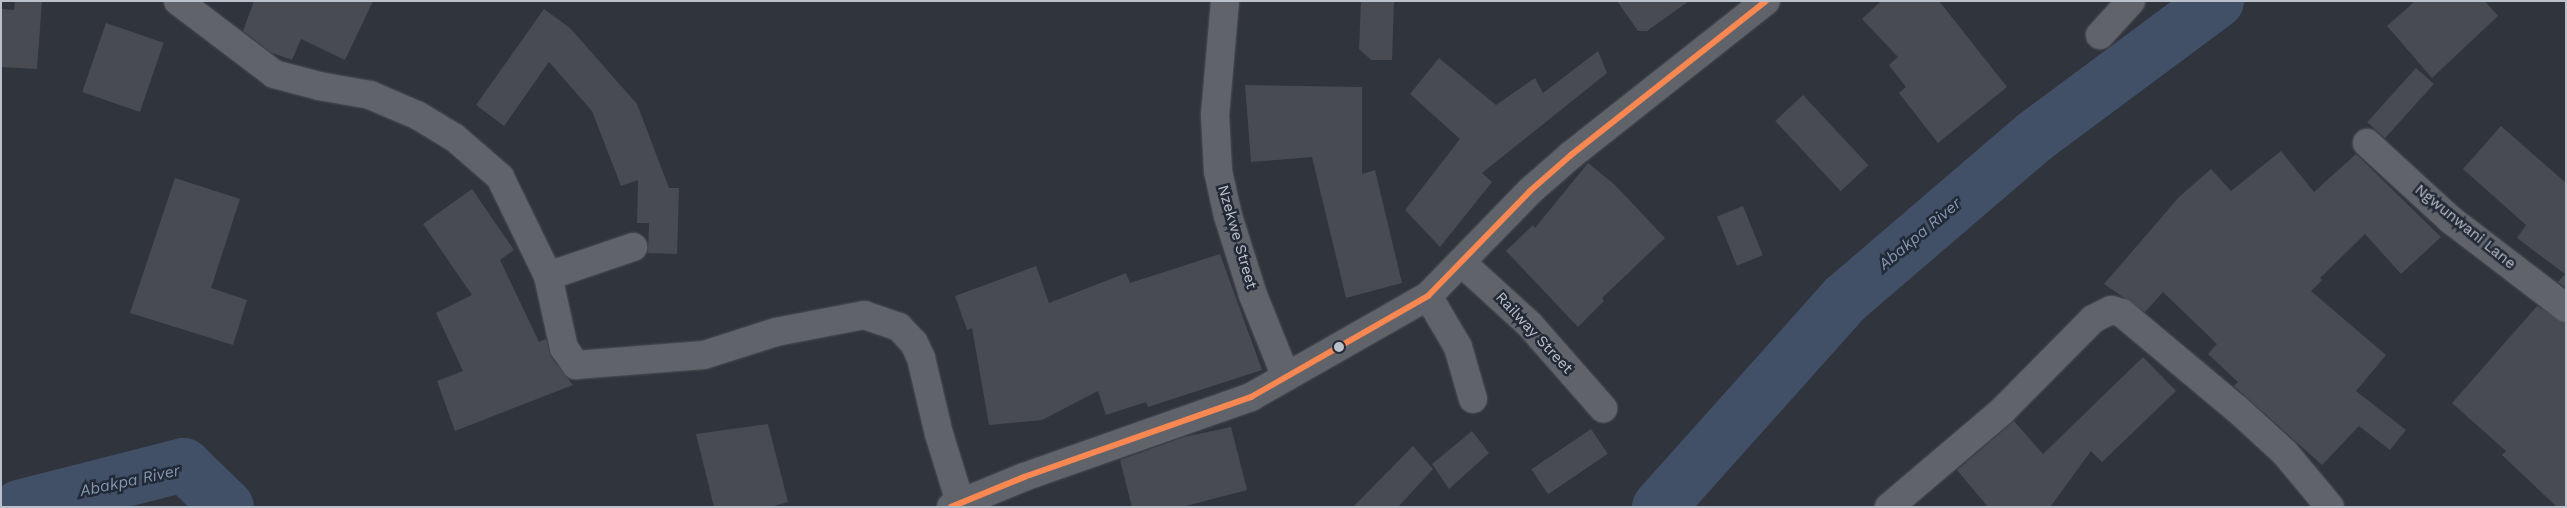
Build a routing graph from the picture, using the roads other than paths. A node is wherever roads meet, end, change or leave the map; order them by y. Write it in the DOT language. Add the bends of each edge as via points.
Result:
graph roads {
  1 [pos="178,1"];
  2 [pos="1225,1"];
  3 [pos="1766,1"];
  4 [pos="2131,1"];
  5 [pos="2100,35"];
  6 [pos="2367,143"];
  7 [pos="634,247"];
  8 [pos="1461,262"];
  9 [pos="548,276"];
  10 [pos="1428,296"];
  11 [pos="2566,308"];
  12 [pos="1286,377"];
  13 [pos="1473,399"];
  14 [pos="1603,408"];
  15 [pos="956,504"];
  16 [pos="1895,505"];
  17 [pos="2330,507"];
  1 -- 9 [label="street" via="274,74 370,95 417,115 455,138 500,177"];
  2 -- 12 [label="street, Nzekwe Street" via="1215,115 1218,171 1228,216 1253,295"];
  3 -- 8 [label="street" via="1530,191"];
  4 -- 5 [label="street"];
  6 -- 11 [label="street, Ngwunwani Lane" via="2450,220"];
  7 -- 9 [label="street"];
  8 -- 10 [label="street"];
  8 -- 14 [label="street, Railway Street" via="1524,319"];
  9 -- 15 [label="street" via="564,348 576,364 704,355 776,332 864,315 899,327 914,343 920,358"];
  10 -- 12 [label="street"];
  10 -- 13 [label="street" via="1458,347"];
  12 -- 15 [label="street" via="1251,398"];
  16 -- 17 [label="street" via="2002,411 2093,319 2111,310 2122,312 2237,409 2285,453"];
}
